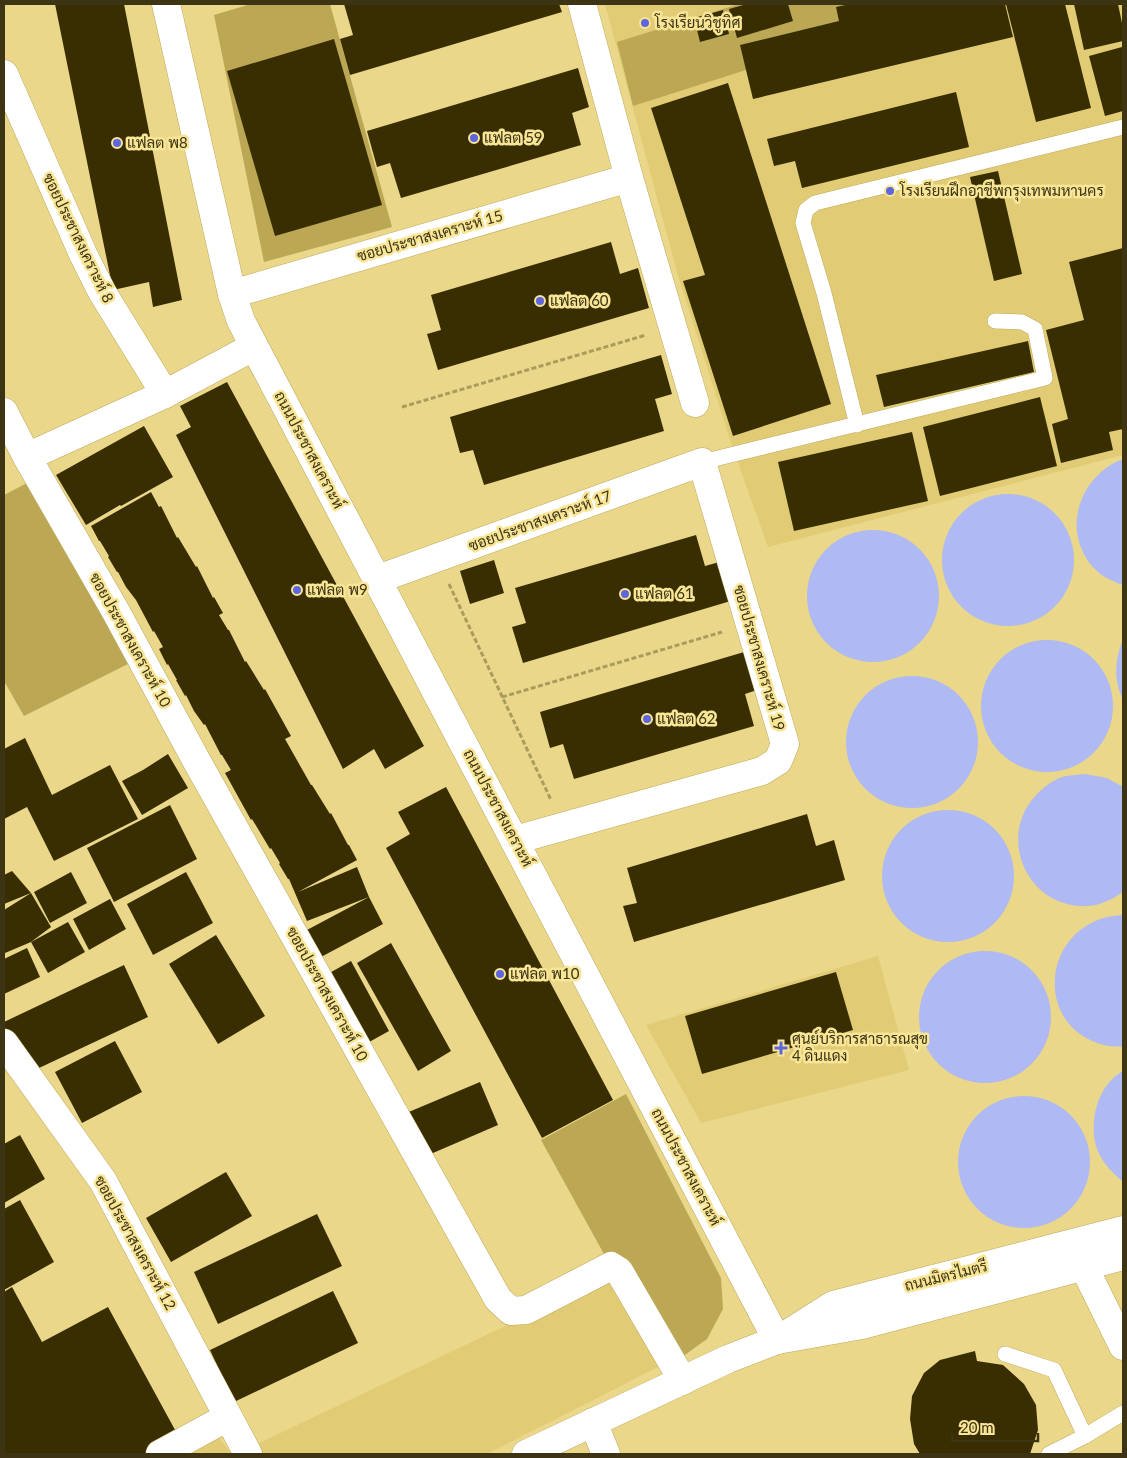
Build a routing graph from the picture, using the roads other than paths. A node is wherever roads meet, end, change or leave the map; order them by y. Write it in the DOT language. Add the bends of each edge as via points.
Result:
graph roads {
  1 [pos="166,4"];
  2 [pos="582,4"];
  3 [pos="4,74"];
  4 [pos="1123,127"];
  5 [pos="629,178"];
  6 [pos="232,294"];
  7 [pos="995,321"];
  8 [pos="254,346"];
  9 [pos="165,394"];
  10 [pos="696,403"];
  11 [pos="4,412"];
  12 [pos="857,425"];
  13 [pos="27,457"];
  14 [pos="702,462"];
  15 [pos="378,579"];
  16 [pos="515,840"];
  17 [pos="4,1043"];
  18 [pos="1123,1230"];
  19 [pos="1080,1255"];
  20 [pos="1123,1256"];
  21 [pos="777,1340"];
  22 [pos="1123,1346"];
  23 [pos="1005,1354"];
  24 [pos="683,1381"];
  25 [pos="1123,1412"];
  26 [pos="228,1417"];
  27 [pos="593,1422"];
  28 [pos="1085,1436"];
  29 [pos="160,1454"];
  30 [pos="248,1454"];
  31 [pos="526,1454"];
  32 [pos="606,1454"];
  33 [pos="1050,1454"];
  1 -- 6 [label="street, ถนนประชาสงเคราะห์"];
  2 -- 5 [label="street"];
  3 -- 9 [label="street, ซอยประชาสงเคราะห์ 8" via="102,292"];
  4 -- 12 [label="lane" via="815,203 806,210 803,223"];
  5 -- 6 [label="street, ซอยประชาสงเคราะห์ 15"];
  5 -- 10 [label="street"];
  6 -- 8 [label="street, ถนนประชาสงเคราะห์" via="241,322"];
  7 -- 12 [label="lane" via="1022,322 1036,329 1045,378"];
  8 -- 9 [label="street"];
  8 -- 15 [label="street, ถนนประชาสงเคราะห์"];
  9 -- 13 [label="street"];
  11 -- 13 [label="street, ซอยประชาสงเคราะห์ 10"];
  12 -- 14 [label="lane"];
  13 -- 24 [label="street, ซอยประชาสงเคราะห์ 10" via="498,1299 512,1311 526,1310 611,1266 619,1271"];
  14 -- 15 [label="street, ซอยประชาสงเคราะห์ 17"];
  14 -- 16 [label="street, ซอยประชาสงเคราะห์ 19" via="785,744 778,761 762,771"];
  15 -- 16 [label="street, ถนนประชาสงเคราะห์"];
  16 -- 21 [label="street, ถนนประชาสงเคราะห์"];
  17 -- 26 [label="street, ซอยประชาสงเคราะห์ 12" via="103,1181"];
  18 -- 19 [label="street, ถนนมิตรไมตรี"];
  19 -- 20 [label="street"];
  19 -- 21 [label="street, ถนนมิตรไมตรี" via="833,1305"];
  19 -- 22 [label="street"];
  21 -- 24 [label="street"];
  23 -- 28 [label="lane" via="1054,1370"];
  24 -- 27 [label="street"];
  25 -- 28 [label="lane"];
  26 -- 29 [label="street"];
  26 -- 30 [label="street, ซอยประชาสงเคราะห์ 12"];
  27 -- 31 [label="street"];
  27 -- 32 [label="street"];
  28 -- 33 [label="lane"];
}
